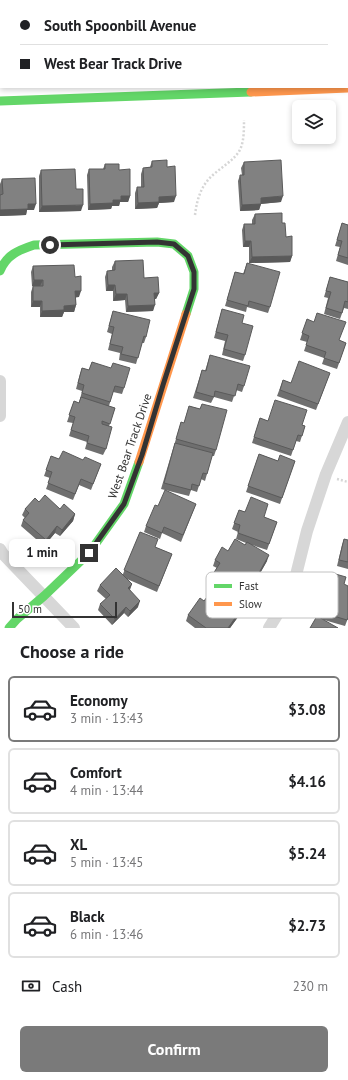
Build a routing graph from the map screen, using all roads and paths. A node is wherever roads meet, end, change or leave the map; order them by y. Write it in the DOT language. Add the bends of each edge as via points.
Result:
graph roads {
  1 [pos="348,88"];
  2 [pos="0,101"];
  3 [pos="244,120"];
  4 [pos="195,215"];
  5 [pos="0,271"];
  6 [pos="0,382"];
  7 [pos="0,416"];
  8 [pos="348,422"];
  9 [pos="337,478"];
  10 [pos="348,482"];
  11 [pos="0,549"];
  12 [pos="297,572"];
  13 [pos="44,596"];
  14 [pos="275,618"];
  15 [pos="9,628"];
  16 [pos="74,628"];
  17 [pos="269,628"];
  1 -- 2 [label="street"];
  3 -- 4 [label="path" via="243,140 239,152 205,184 197,200"];
  5 -- 13 [label="street, West Bear Track Drive" via="8,258 20,249 34,245 157,242 174,244 188,256 194,272 194,289 124,504 89,553"];
  6 -- 7 [label="street"];
  8 -- 12 [label="street" via="326,474"];
  9 -- 10 [label="path"];
  11 -- 13 [label="street"];
  13 -- 15 [label="street, West Bear Track Drive"];
  13 -- 16 [label="street"];
  14 -- 17 [label="street"];
}
